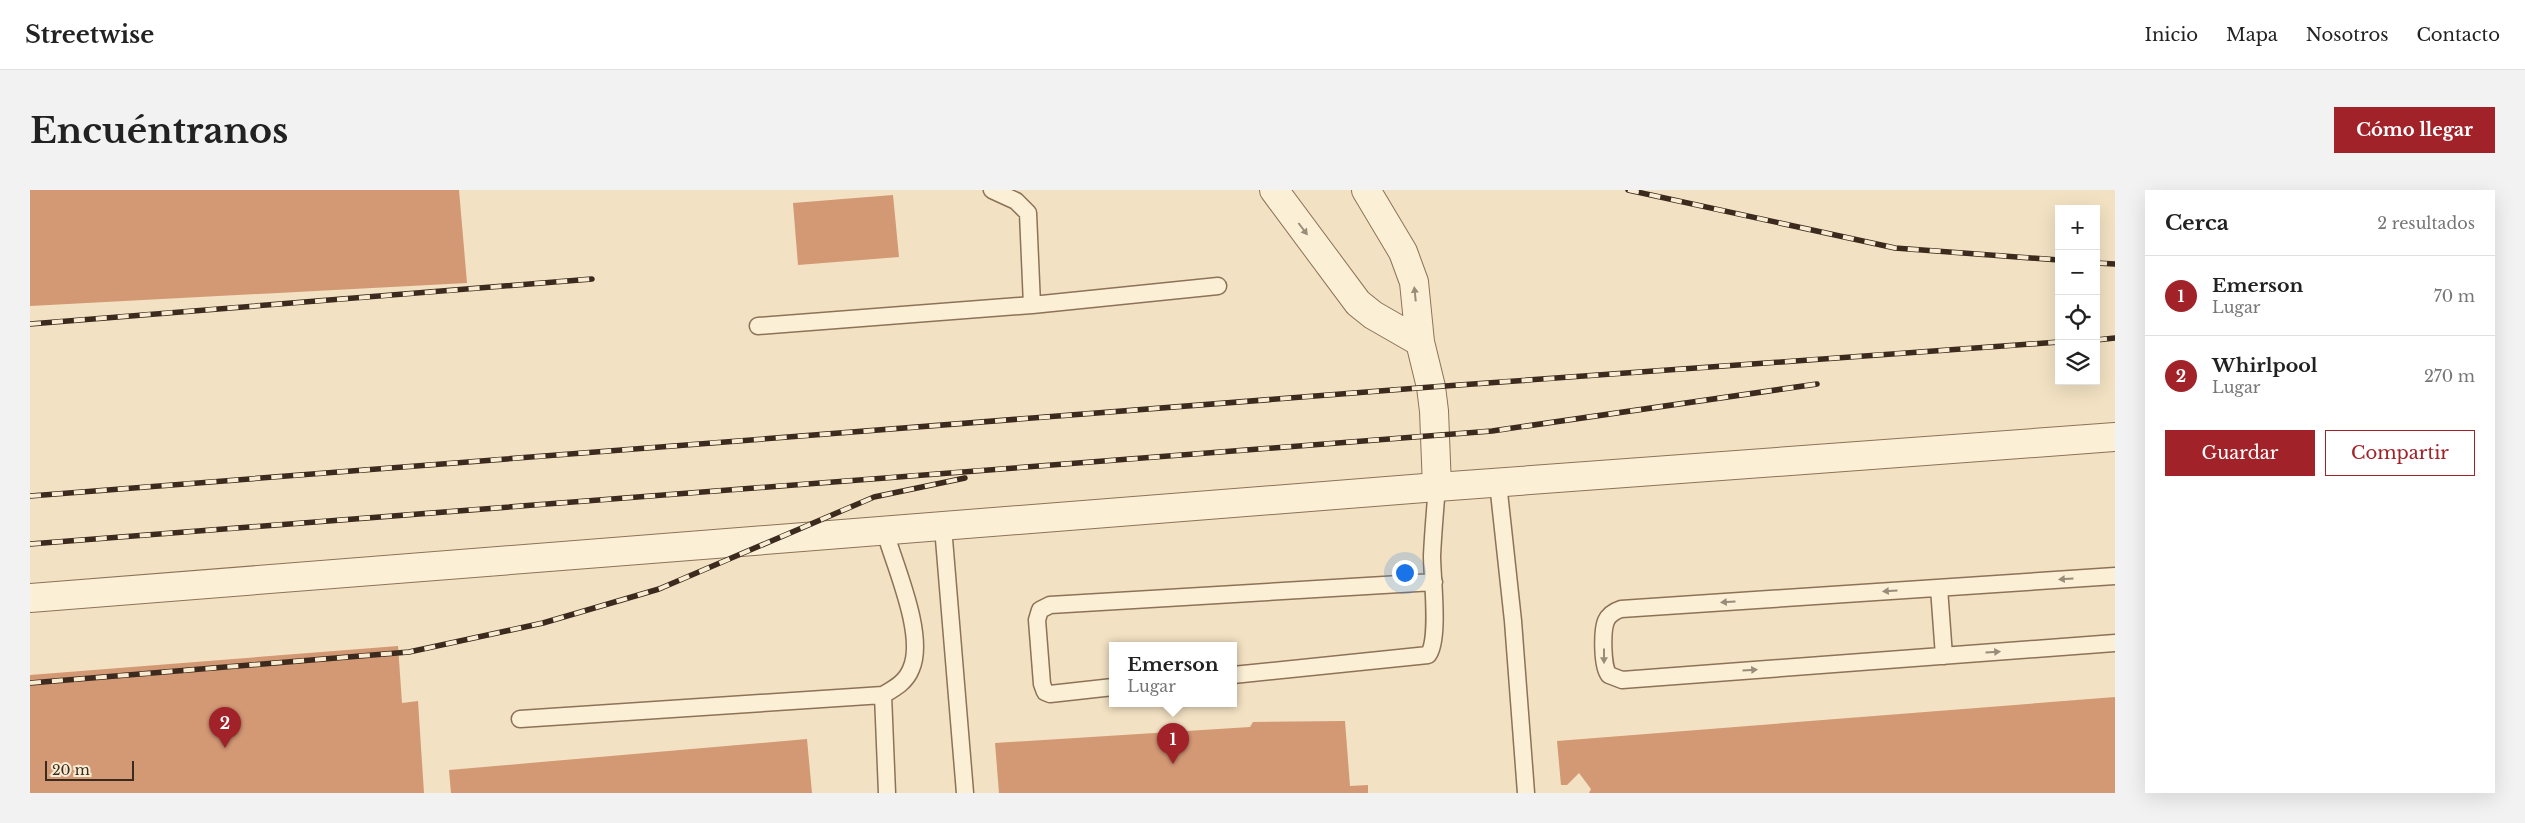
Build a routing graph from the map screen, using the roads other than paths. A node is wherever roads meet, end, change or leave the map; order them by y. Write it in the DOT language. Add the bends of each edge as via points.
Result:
graph roads {
  1 [pos="992,190"];
  2 [pos="1274,190"];
  3 [pos="1366,190"];
  4 [pos="1218,286"];
  5 [pos="1032,305"];
  6 [pos="758,326"];
  7 [pos="1420,342"];
  8 [pos="2115,437"];
  9 [pos="1498,483"];
  10 [pos="1437,488"];
  11 [pos="943,527"];
  12 [pos="885,532"];
  13 [pos="2115,576"];
  14 [pos="1434,582"];
  15 [pos="1939,588"];
  16 [pos="30,598"];
  17 [pos="2115,643"];
  18 [pos="1944,656"];
  19 [pos="1237,675"];
  20 [pos="1109,687"];
  21 [pos="883,695"];
  22 [pos="520,719"];
  23 [pos="887,793"];
  24 [pos="965,793"];
  25 [pos="1526,793"];
  1 -- 5 [label="lane" via="1016,201 1028,213"];
  2 -- 7 [label="street, one-way" via="1358,303"];
  7 -- 3 [label="street, one-way" via="1410,267"];
  4 -- 5 [label="lane"];
  5 -- 6 [label="lane"];
  7 -- 10 [label="street" via="1433,403"];
  8 -- 9 [label="street"];
  9 -- 10 [label="street"];
  9 -- 25 [label="lane" via="1514,621"];
  10 -- 11 [label="street"];
  10 -- 14 [label="lane" via="1432,558"];
  11 -- 12 [label="street"];
  11 -- 24 [label="lane"];
  12 -- 16 [label="street"];
  12 -- 21 [label="lane" via="910,615 915,654 911,670 898,686"];
  13 -- 15 [label="lane, one-way"];
  14 -- 19 [label="lane" via="1433,644 1428,655"];
  14 -- 20 [label="lane" via="1050,605 1040,610 1037,620 1045,692"];
  15 -- 18 [label="lane"];
  15 -- 18 [label="lane, one-way" via="1622,609 1613,612 1607,620 1604,663 1609,675 1622,680"];
  18 -- 17 [label="lane, one-way"];
  21 -- 22 [label="lane"];
  21 -- 23 [label="lane"];
}
